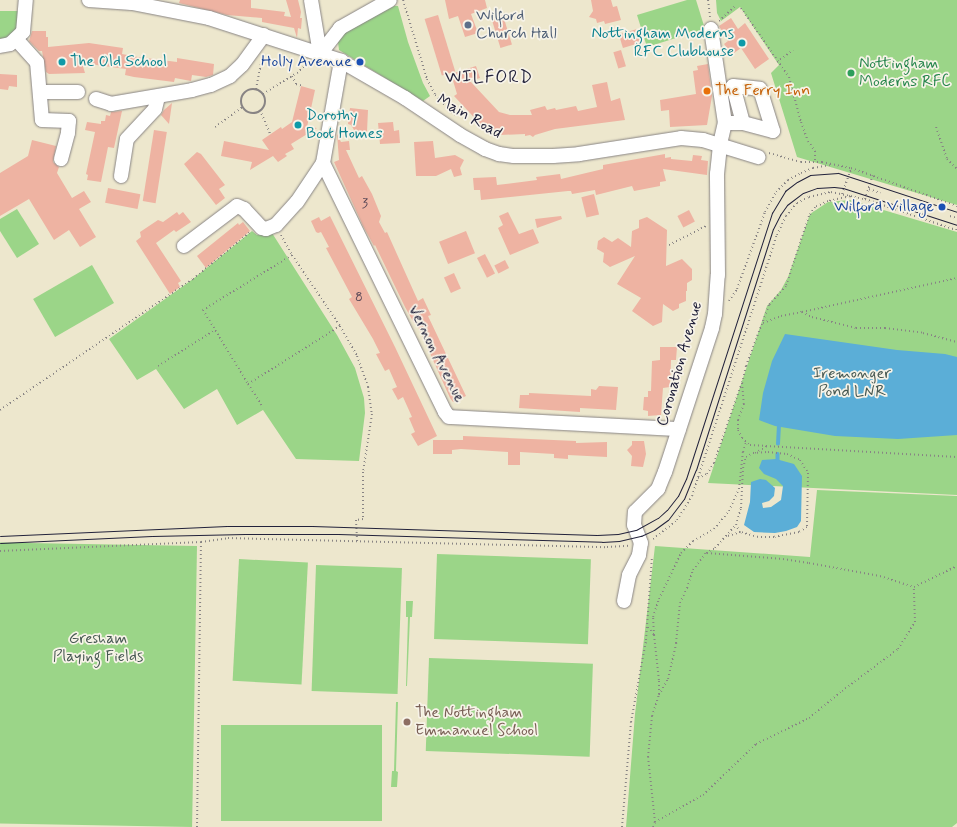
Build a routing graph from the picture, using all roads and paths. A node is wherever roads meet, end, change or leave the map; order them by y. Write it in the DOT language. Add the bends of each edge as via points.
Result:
graph roads {
  1 [pos="26,0"];
  2 [pos="89,0"];
  3 [pos="311,0"];
  4 [pos="390,0"];
  5 [pos="403,0"];
  6 [pos="708,0"];
  7 [pos="734,7"];
  8 [pos="741,8"];
  9 [pos="711,29"];
  10 [pos="264,35"];
  11 [pos="16,39"];
  12 [pos="0,46"];
  13 [pos="793,50"];
  14 [pos="320,54"];
  15 [pos="341,60"];
  16 [pos="777,62"];
  17 [pos="261,63"];
  18 [pos="292,76"];
  19 [pos="303,86"];
  20 [pos="256,89"];
  21 [pos="40,92"];
  22 [pos="78,92"];
  23 [pos="263,94"];
  24 [pos="158,97"];
  25 [pos="95,100"];
  26 [pos="243,107"];
  27 [pos="260,110"];
  28 [pos="743,123"];
  29 [pos="725,124"];
  30 [pos="215,127"];
  31 [pos="936,127"];
  32 [pos="270,134"];
  33 [pos="460,135"];
  34 [pos="720,144"];
  35 [pos="763,155"];
  36 [pos="61,159"];
  37 [pos="815,162"];
  38 [pos="323,163"];
  39 [pos="833,165"];
  40 [pos="851,168"];
  41 [pos="957,169"];
  42 [pos="874,175"];
  43 [pos="121,176"];
  44 [pos="869,189"];
  45 [pos="880,193"];
  46 [pos="842,194"];
  47 [pos="851,196"];
  48 [pos="865,199"];
  49 [pos="957,206"];
  50 [pos="950,216"];
  51 [pos="957,218"];
  52 [pos="717,223"];
  53 [pos="259,225"];
  54 [pos="276,225"];
  55 [pos="957,229"];
  56 [pos="669,245"];
  57 [pos="184,246"];
  58 [pos="292,254"];
  59 [pos="957,278"];
  60 [pos="717,301"];
  61 [pos="802,312"];
  62 [pos="763,323"];
  63 [pos="340,326"];
  64 [pos="215,330"];
  65 [pos="957,342"];
  66 [pos="158,366"];
  67 [pos="248,384"];
  68 [pos="742,384"];
  69 [pos="263,407"];
  70 [pos="0,410"];
  71 [pos="679,429"];
  72 [pos="746,442"];
  73 [pos="768,446"];
  74 [pos="754,453"];
  75 [pos="957,457"];
  76 [pos="698,478"];
  77 [pos="736,525"];
  78 [pos="740,532"];
  79 [pos="726,536"];
  80 [pos="652,540"];
  81 [pos="201,542"];
  82 [pos="357,542"];
  83 [pos="607,547"];
  84 [pos="0,551"];
  85 [pos="706,553"];
  86 [pos="652,562"];
  87 [pos="957,566"];
  88 [pos="914,588"];
  89 [pos="624,601"];
  90 [pos="647,626"];
  91 [pos="654,635"];
  92 [pos="659,695"];
  93 [pos="656,822"];
  94 [pos="197,827"];
  95 [pos="622,827"];
  96 [pos="653,827"];
  1 -- 11 [label="street" via="23,32"];
  2 -- 10 [label="street, Main Road" via="167,9 209,18"];
  3 -- 14 [label="street"];
  4 -- 14 [label="street" via="340,28"];
  5 -- 33 [label="path" via="427,79 435,95 455,116 460,125"];
  6 -- 9 [label="path"];
  7 -- 9 [label="path"];
  8 -- 16 [label="path"];
  9 -- 29 [label="street"];
  10 -- 14 [label="street, Main Road"];
  10 -- 24 [label="street" via="242,65 230,76 211,85"];
  11 -- 12 [label="street" via="10,44"];
  11 -- 21 [label="street" via="37,62"];
  13 -- 16 [label="path"];
  14 -- 15 [label="street, Main Road"];
  14 -- 18 [label="path"];
  15 -- 33 [label="street, Main Road"];
  15 -- 38 [label="street"];
  16 -- 37 [label="path" via="789,77 808,141 815,151"];
  17 -- 20 [label="path"];
  18 -- 19 [label="path" via="296,84"];
  18 -- 23 [label="path"];
  20 -- 23 [label="path"];
  20 -- 26 [label="path" via="244,93"];
  21 -- 22 [label="street"];
  21 -- 36 [label="street" via="42,120 69,121"];
  23 -- 27 [label="path" via="265,103"];
  24 -- 25 [label="street" via="111,104"];
  24 -- 43 [label="street" via="155,109 130,134 125,143"];
  26 -- 27 [label="path" via="251,112"];
  26 -- 30 [label="path"];
  27 -- 32 [label="path"];
  28 -- 29 [label="street"];
  29 -- 34 [label="street, Coronation Avenue"];
  31 -- 41 [label="path" via="947,159"];
  33 -- 34 [label="street, Main Road" via="499,154 531,157 579,154 681,138"];
  34 -- 35 [label="street, Main Road"];
  34 -- 52 [label="street, Coronation Avenue"];
  35 -- 37 [label="path"];
  37 -- 39 [label="path"];
  38 -- 54 [label="street" via="297,202"];
  38 -- 71 [label="street, Vernon Avenue" via="449,417"];
  39 -- 40 [label="path"];
  39 -- 60 [label="path" via="801,173 788,180 776,192 765,212 737,289 728,303"];
  40 -- 42 [label="path"];
  40 -- 46 [label="path"];
  42 -- 44 [label="path"];
  42 -- 49 [label="path"];
  44 -- 45 [label="path"];
  44 -- 48 [label="path"];
  46 -- 47 [label="path"];
  46 -- 76 [label="path" via="831,192 809,197 797,203 786,216 777,235"];
  47 -- 48 [label="path"];
  47 -- 62 [label="path" via="828,201 816,207 809,216 786,286 769,305"];
  48 -- 55 [label="path"];
  50 -- 51 [label="path"];
  52 -- 56 [label="path" via="704,226"];
  52 -- 60 [label="street, Coronation Avenue"];
  53 -- 54 [label="street" via="266,229"];
  53 -- 57 [label="street" via="244,209 237,206"];
  53 -- 70 [label="path" via="193,279"];
  54 -- 58 [label="path"];
  58 -- 63 [label="path"];
  58 -- 64 [label="path" via="203,310"];
  59 -- 61 [label="path"];
  60 -- 71 [label="street, Coronation Avenue" via="712,328"];
  61 -- 62 [label="path"];
  61 -- 65 [label="path" via="856,328 923,332"];
  62 -- 68 [label="path"];
  63 -- 67 [label="path"];
  63 -- 82 [label="path" via="357,356 365,377 372,414 363,472 363,519 356,520"];
  64 -- 66 [label="path"];
  64 -- 67 [label="path"];
  67 -- 69 [label="path"];
  68 -- 72 [label="path" via="744,404 738,430"];
  68 -- 76 [label="path" via="714,463 708,474"];
  71 -- 89 [label="street, Coronation Avenue" via="658,489 635,512 634,525 641,543 639,555 629,575"];
  72 -- 73 [label="path" via="750,445"];
  72 -- 91 [label="path" via="739,489 729,511 714,529 681,553 653,617"];
  73 -- 74 [label="path"];
  73 -- 75 [label="path"];
  74 -- 77 [label="path" via="746,456 741,508"];
  74 -- 78 [label="path" via="787,454 800,460 808,474 807,527 799,532 774,537"];
  76 -- 80 [label="path" via="687,506 677,520"];
  77 -- 78 [label="path"];
  77 -- 79 [label="path"];
  78 -- 79 [label="path"];
  79 -- 85 [label="path" via="716,548"];
  81 -- 82 [label="path" via="228,538"];
  81 -- 84 [label="path"];
  81 -- 94 [label="path"];
  82 -- 83 [label="path"];
  85 -- 88 [label="path" via="796,561 880,576"];
  85 -- 92 [label="path" via="693,570 680,603 676,643 668,679"];
  86 -- 90 [label="path"];
  87 -- 88 [label="path"];
  88 -- 93 [label="path" via="915,622 898,649 809,718 756,744 703,795"];
  90 -- 91 [label="path"];
  90 -- 95 [label="path" via="631,722"];
  91 -- 92 [label="path"];
  92 -- 93 [label="path" via="652,716 648,757"];
  93 -- 96 [label="path"];
}
